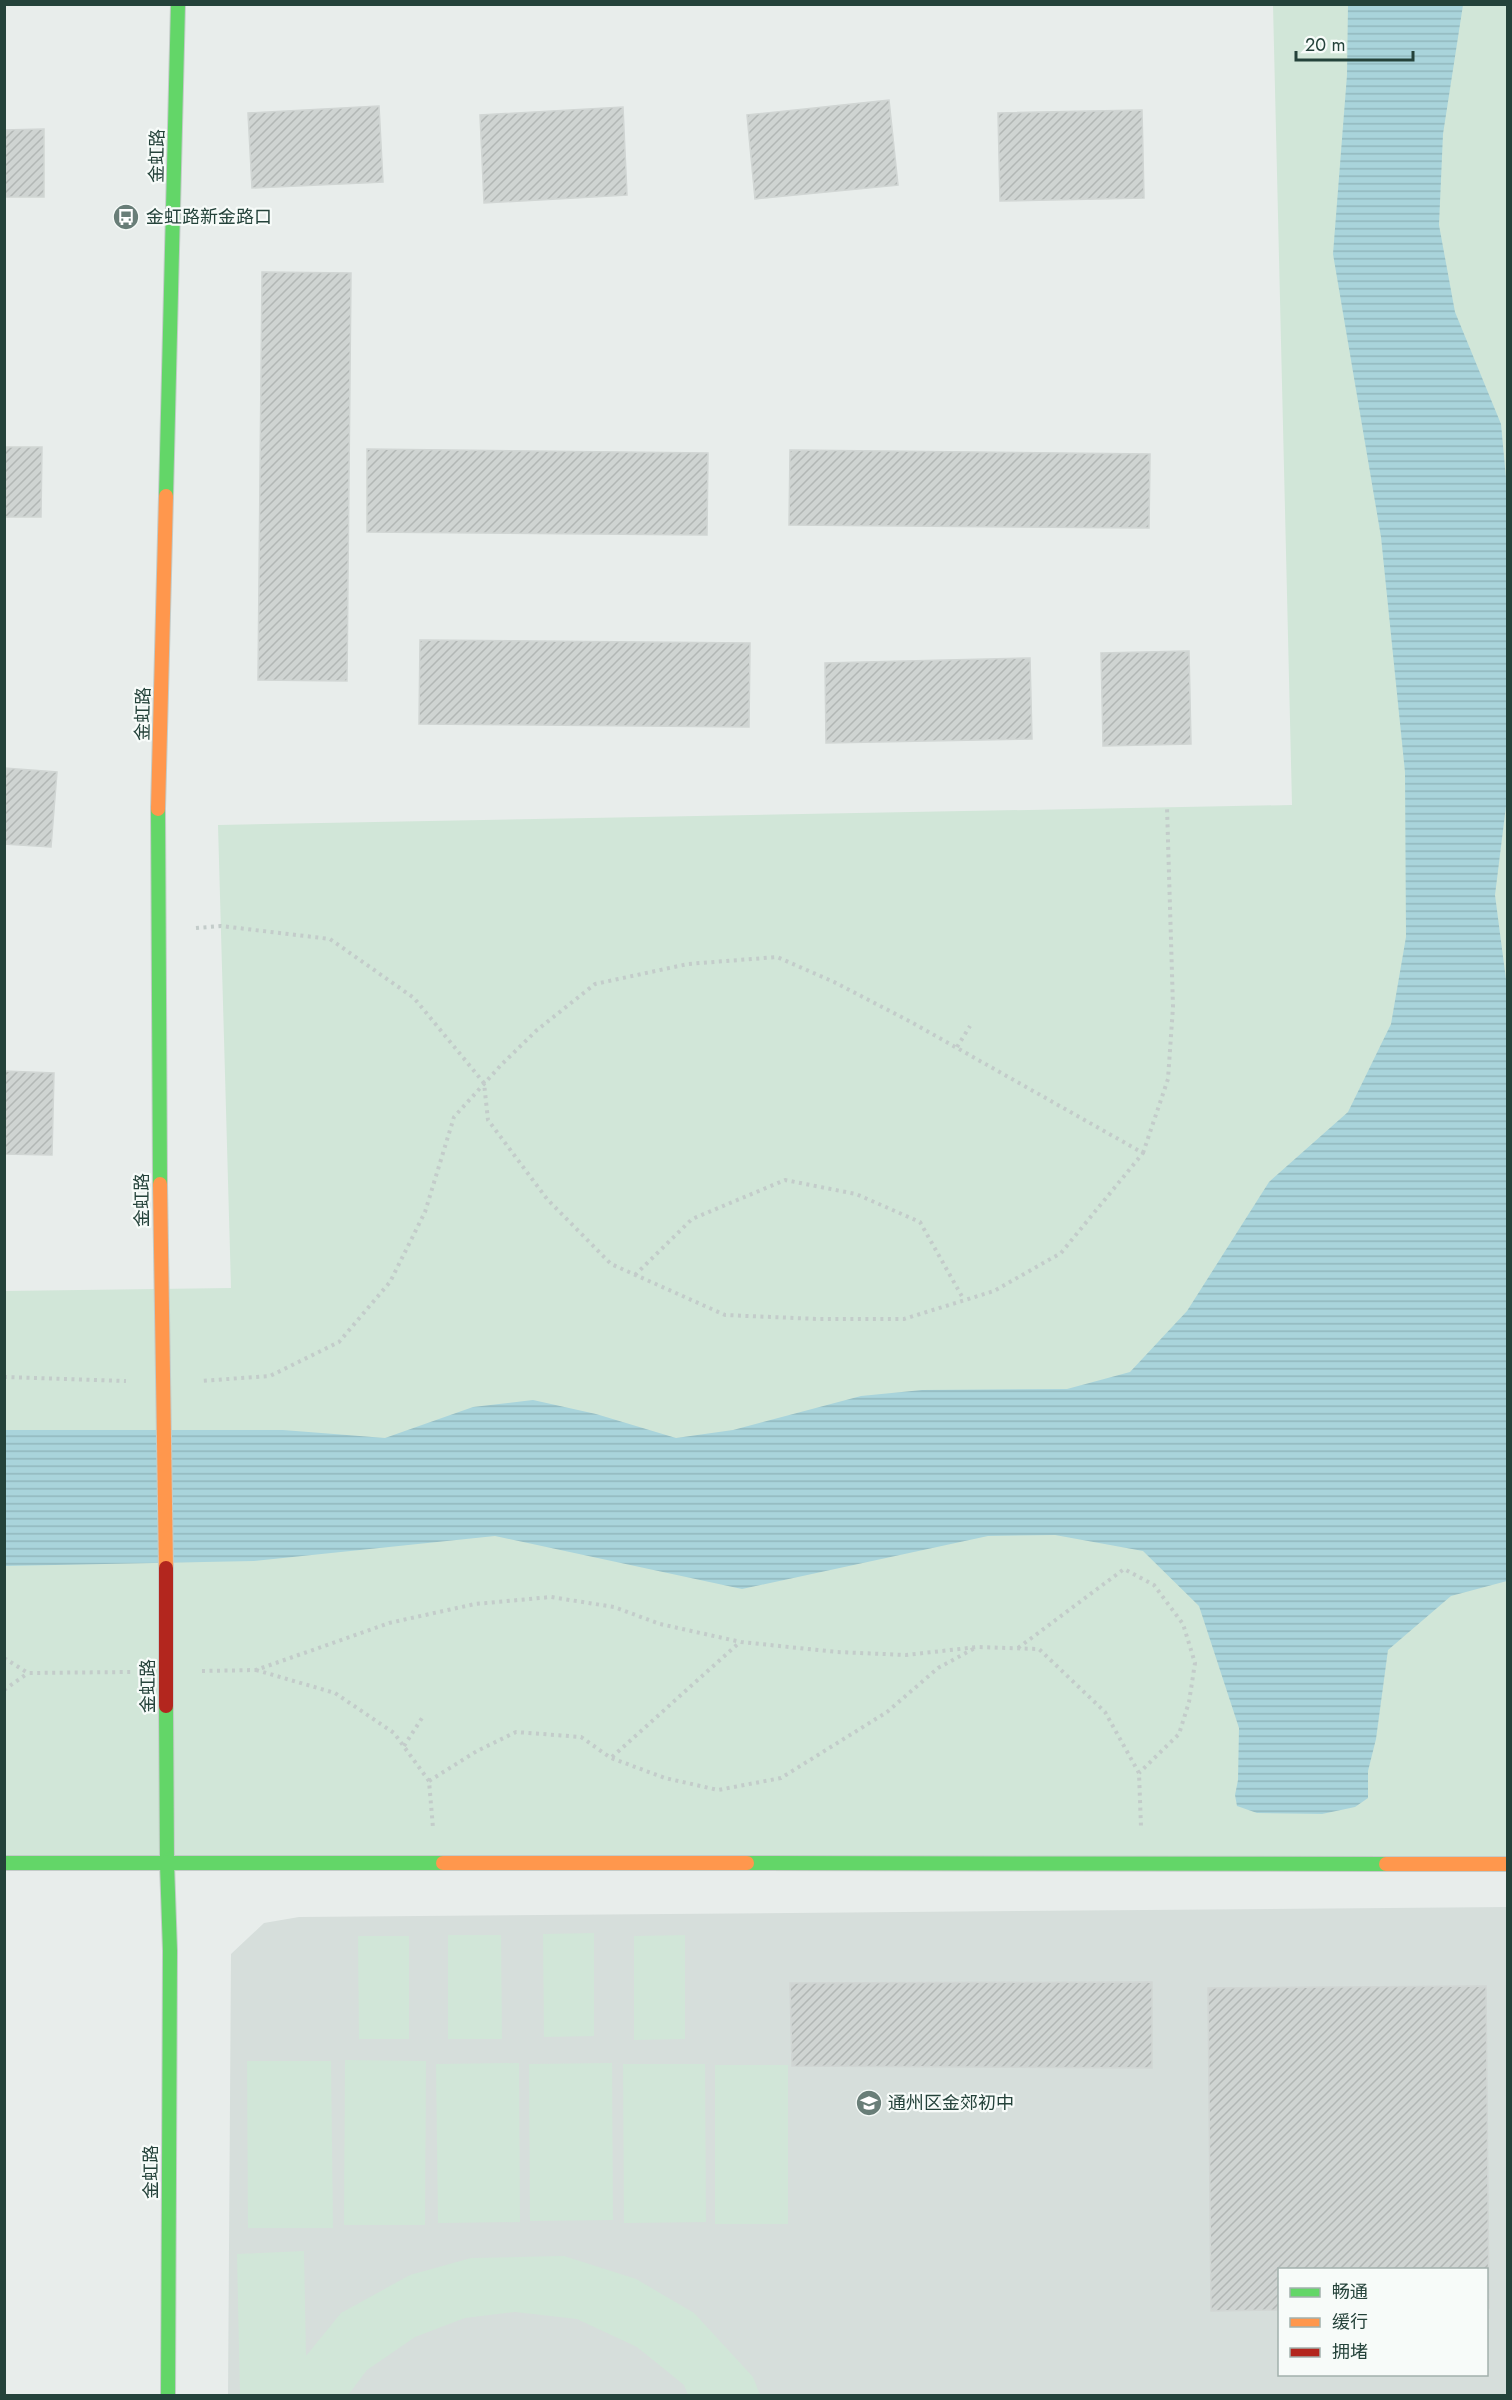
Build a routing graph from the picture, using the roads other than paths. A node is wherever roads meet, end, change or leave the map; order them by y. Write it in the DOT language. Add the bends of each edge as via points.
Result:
graph roads {
  1 [pos="178,4"];
  2 [pos="4,1863"];
  3 [pos="167,1864"];
  4 [pos="1508,1864"];
  5 [pos="168,2396"];
  1 -- 3 [label="street, 金虹路" via="158,813"];
  2 -- 3 [label="street"];
  3 -- 4 [label="street"];
  3 -- 5 [label="street, 金虹路"];
}
